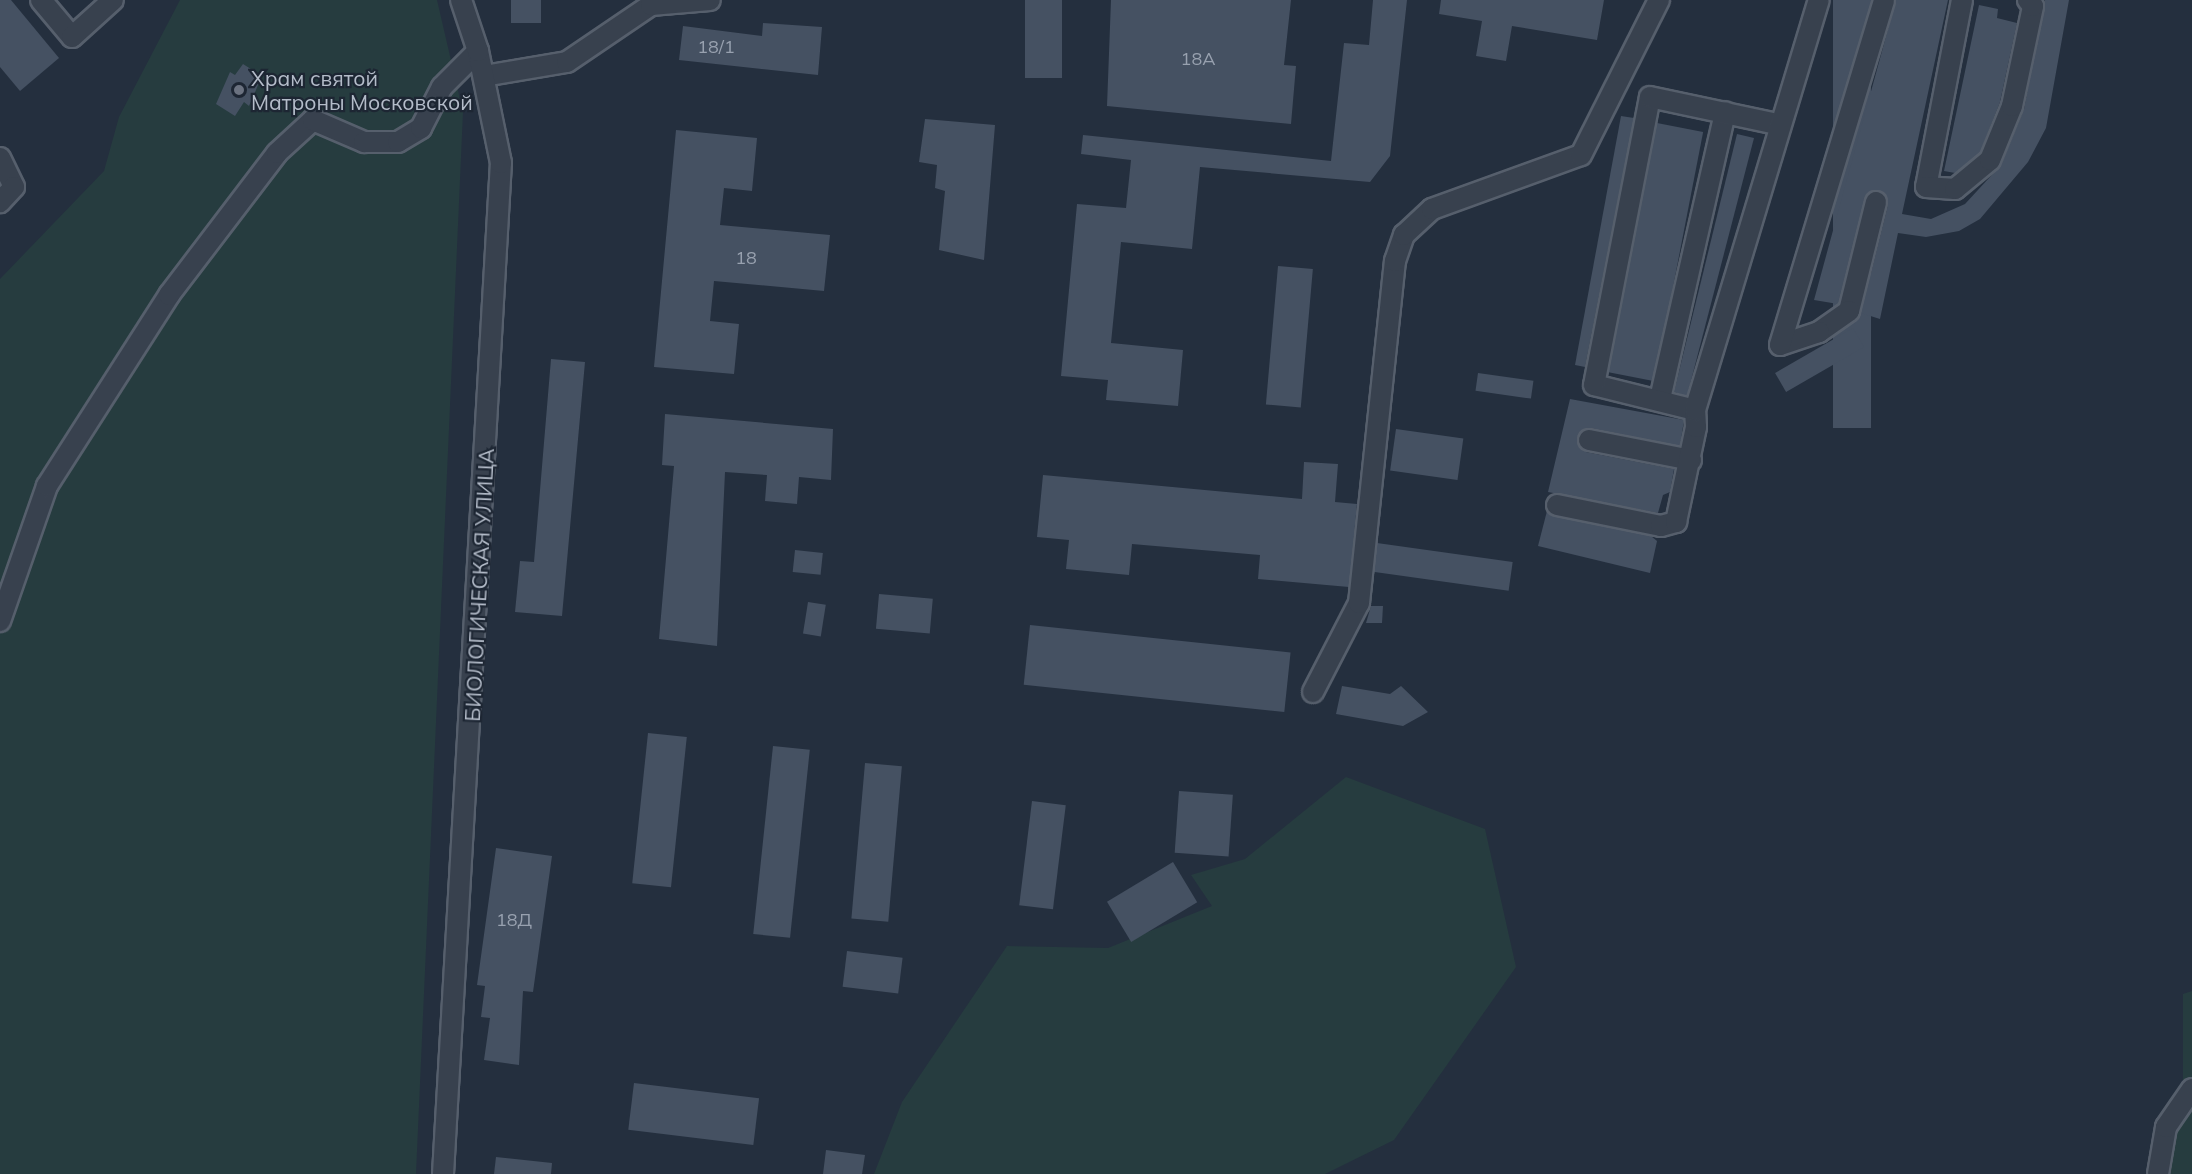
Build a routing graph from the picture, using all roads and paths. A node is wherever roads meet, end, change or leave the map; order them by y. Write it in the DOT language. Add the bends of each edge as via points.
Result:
graph roads {
  1 [pos="41,0"];
  2 [pos="113,0"];
  3 [pos="461,0"];
  4 [pos="710,0"];
  5 [pos="1659,0"];
  6 [pos="1819,0"];
  7 [pos="1884,0"];
  8 [pos="1962,0"];
  9 [pos="2028,0"];
  10 [pos="651,2"];
  11 [pos="478,51"];
  12 [pos="484,76"];
  13 [pos="1725,112"];
  14 [pos="1777,124"];
  15 [pos="0,158"];
  16 [pos="0,202"];
  17 [pos="1876,202"];
  18 [pos="1660,399"];
  19 [pos="1695,410"];
  20 [pos="1589,440"];
  21 [pos="1691,460"];
  22 [pos="1557,505"];
  23 [pos="9,588"];
  24 [pos="0,606"];
  25 [pos="0,621"];
  26 [pos="1312,692"];
  27 [pos="2192,1089"];
  28 [pos="443,1174"];
  29 [pos="2158,1174"];
  1 -- 2 [label="street" via="72,37"];
  3 -- 11 [label="street, БИОЛОГИЧЕСКАЯ УЛИЦА"];
  4 -- 10 [label="street"];
  5 -- 26 [label="street" via="1581,155 1432,209 1404,235 1395,261 1359,603"];
  6 -- 14 [label="street"];
  7 -- 17 [label="street" via="1780,345 1819,332 1849,311"];
  8 -- 9 [label="street" via="1926,187 1955,189 1990,160 2012,106 2032,6"];
  10 -- 12 [label="street" via="567,62"];
  11 -- 12 [label="street, БИОЛОГИЧЕСКАЯ УЛИЦА"];
  11 -- 23 [label="street" via="442,87 421,129 398,142 364,142 313,120 277,153 109,380 47,486"];
  12 -- 28 [label="street, БИОЛОГИЧЕСКАЯ УЛИЦА" via="501,163 500,218"];
  13 -- 14 [label="street"];
  13 -- 18 [label="street"];
  13 -- 18 [label="street" via="1650,97 1594,385"];
  14 -- 19 [label="street"];
  15 -- 16 [label="street" via="14,187"];
  18 -- 19 [label="street"];
  19 -- 21 [label="street"];
  20 -- 21 [label="street"];
  21 -- 22 [label="street" via="1676,522 1661,526"];
  23 -- 24 [label="street"];
  23 -- 25 [label="street"];
  27 -- 29 [label="street" via="2166,1127"];
}
